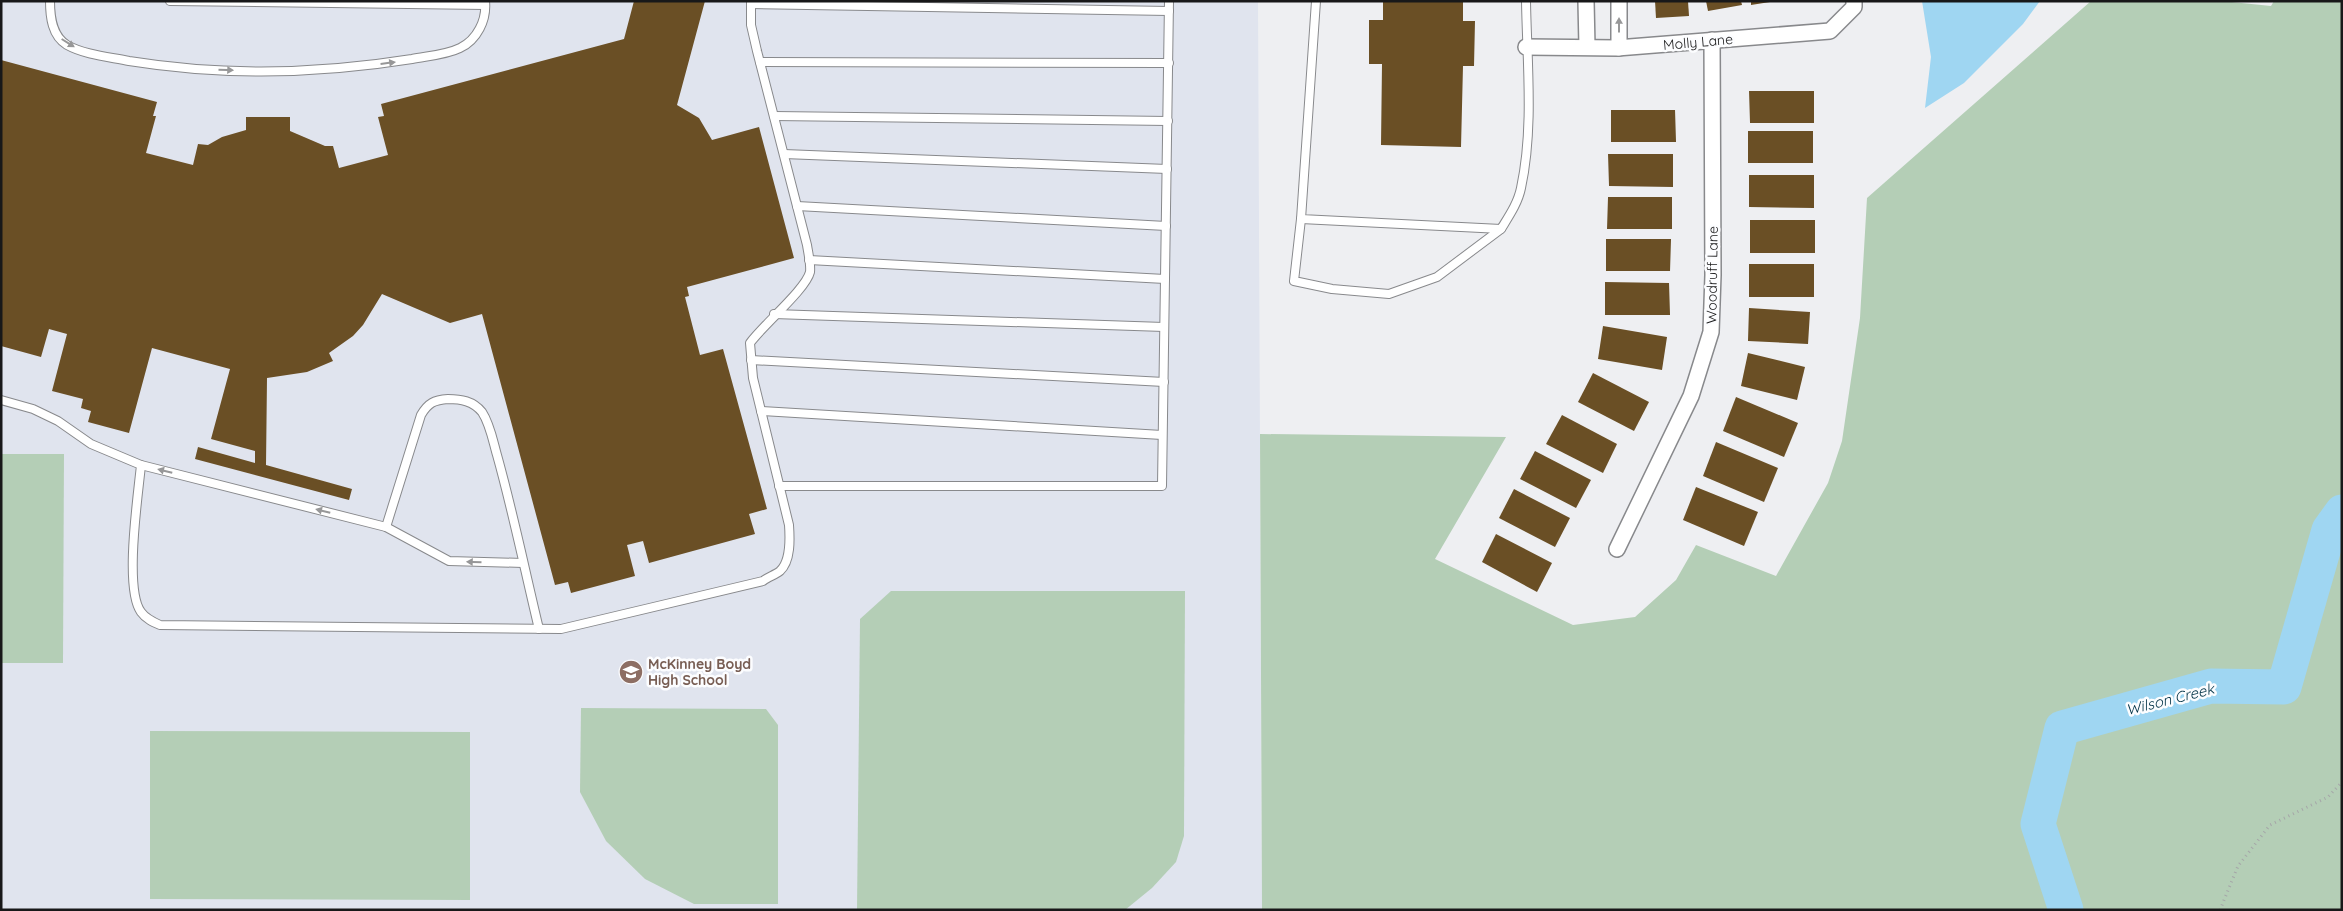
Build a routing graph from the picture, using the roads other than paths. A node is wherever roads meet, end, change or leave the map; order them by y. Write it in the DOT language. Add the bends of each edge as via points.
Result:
graph roads {
  1 [pos="50,1"];
  2 [pos="170,1"];
  3 [pos="1169,1"];
  4 [pos="1316,1"];
  5 [pos="1526,1"];
  6 [pos="1586,1"];
  7 [pos="1619,1"];
  8 [pos="1854,1"];
  9 [pos="485,3"];
  10 [pos="751,3"];
  11 [pos="1169,11"];
  12 [pos="1712,40"];
  13 [pos="1526,47"];
  14 [pos="1587,47"];
  15 [pos="1619,48"];
  16 [pos="760,62"];
  17 [pos="1170,63"];
  18 [pos="774,116"];
  19 [pos="1168,121"];
  20 [pos="784,154"];
  21 [pos="1167,169"];
  22 [pos="797,206"];
  23 [pos="1302,219"];
  24 [pos="1166,226"];
  25 [pos="1501,229"];
  26 [pos="809,260"];
  27 [pos="1166,279"];
  28 [pos="774,314"];
  29 [pos="1164,327"];
  30 [pos="751,360"];
  31 [pos="1164,382"];
  32 [pos="1,400"];
  33 [pos="761,411"];
  34 [pos="1162,435"];
  35 [pos="141,464"];
  36 [pos="779,486"];
  37 [pos="386,526"];
  38 [pos="1617,549"];
  39 [pos="523,563"];
  40 [pos="539,629"];
  1 -- 9 [label="lane, one-way" via="56,34 76,48 150,64 251,71 351,67 461,48 477,35"];
  2 -- 9 [label="lane"];
  3 -- 11 [label="lane"];
  4 -- 23 [label="lane"];
  5 -- 13 [label="lane"];
  6 -- 14 [label="street"];
  15 -- 7 [label="street, one-way"];
  8 -- 12 [label="street, Molly Lane" via="1854,7 1830,31"];
  10 -- 11 [label="lane"];
  10 -- 16 [label="lane" via="751,25"];
  11 -- 17 [label="lane"];
  12 -- 15 [label="street, Molly Lane"];
  12 -- 38 [label="street, Woodruff Lane" via="1711,332 1691,396"];
  13 -- 14 [label="street, Molly Lane"];
  13 -- 25 [label="lane" via="1528,140 1514,206"];
  14 -- 15 [label="street, Molly Lane"];
  16 -- 17 [label="lane"];
  16 -- 18 [label="lane"];
  17 -- 19 [label="lane"];
  18 -- 19 [label="lane"];
  18 -- 20 [label="lane"];
  19 -- 21 [label="lane"];
  20 -- 21 [label="lane"];
  20 -- 22 [label="lane"];
  21 -- 24 [label="lane"];
  22 -- 24 [label="lane"];
  22 -- 26 [label="lane"];
  23 -- 25 [label="lane"];
  23 -- 25 [label="lane" via="1294,281 1332,289 1389,294 1437,277"];
  24 -- 27 [label="lane"];
  26 -- 27 [label="lane"];
  26 -- 28 [label="lane" via="810,271 804,284"];
  27 -- 29 [label="lane"];
  28 -- 29 [label="lane"];
  28 -- 30 [label="lane" via="750,342"];
  29 -- 31 [label="lane"];
  30 -- 31 [label="lane"];
  30 -- 33 [label="lane"];
  31 -- 34 [label="lane"];
  32 -- 35 [label="lane" via="33,409 58,421 91,444"];
  33 -- 34 [label="lane"];
  33 -- 36 [label="lane"];
  34 -- 36 [label="lane" via="1162,486"];
  37 -- 35 [label="lane, one-way"];
  35 -- 40 [label="lane" via="133,554 134,594 140,612 160,625"];
  36 -- 40 [label="lane" via="790,538 788,555 781,570 763,581 561,629"];
  39 -- 37 [label="lane, one-way" via="449,561"];
  37 -- 39 [label="lane" via="420,415 434,401 466,400 476,406 488,425"];
  39 -- 40 [label="lane"];
}
